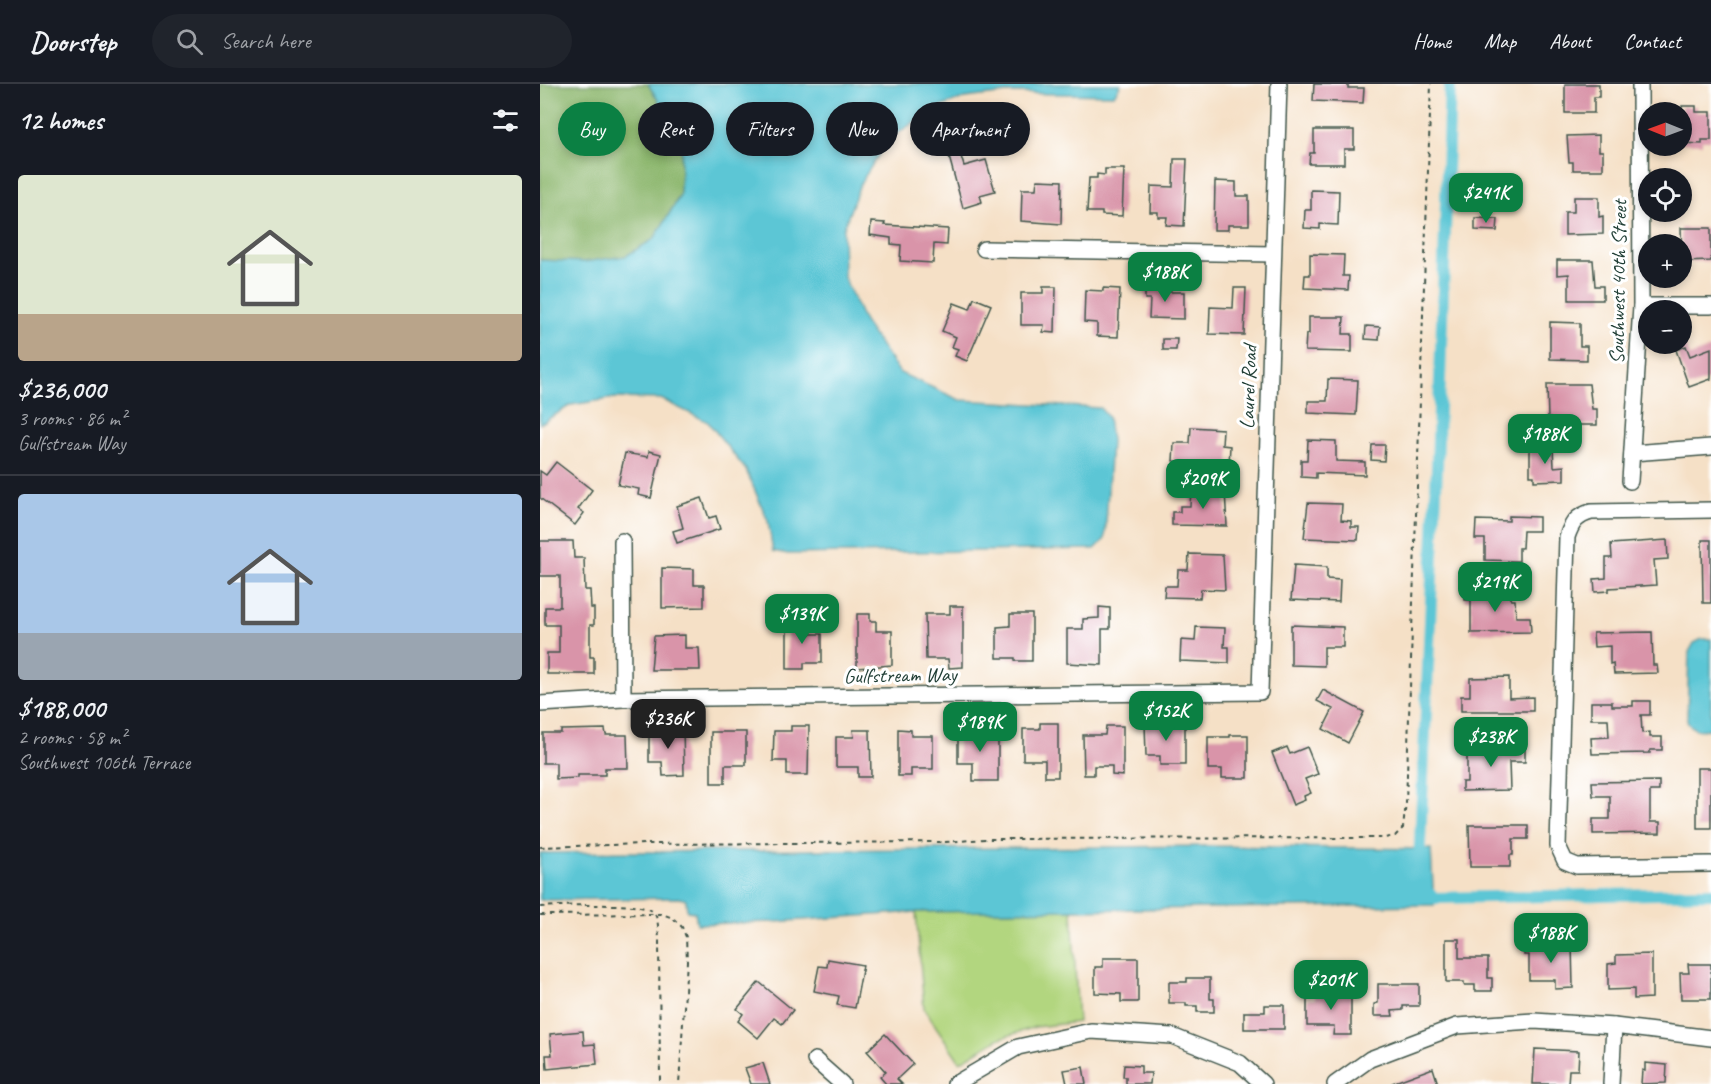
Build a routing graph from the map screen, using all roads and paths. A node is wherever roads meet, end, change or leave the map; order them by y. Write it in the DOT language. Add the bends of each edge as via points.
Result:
graph roads {
  1 [pos="1279,84"];
  2 [pos="1431,84"];
  3 [pos="1640,84"];
  4 [pos="984,249"];
  5 [pos="1273,254"];
  6 [pos="1641,300"];
  7 [pos="1692,306"];
  8 [pos="1711,306"];
  9 [pos="1638,354"];
  10 [pos="1711,447"];
  11 [pos="1632,453"];
  12 [pos="1630,481"];
  13 [pos="1711,510"];
  14 [pos="622,541"];
  15 [pos="1260,692"];
  16 [pos="623,699"];
  17 [pos="540,704"];
  18 [pos="540,847"];
  19 [pos="1711,864"];
  20 [pos="540,907"];
  21 [pos="656,914"];
  22 [pos="540,915"];
  23 [pos="1614,1026"];
  24 [pos="1711,1038"];
  25 [pos="815,1060"];
  26 [pos="660,1084"];
  27 [pos="679,1084"];
  28 [pos="842,1084"];
  29 [pos="955,1084"];
  30 [pos="1263,1084"];
  31 [pos="1335,1084"];
  32 [pos="1611,1084"];
  1 -- 5 [label="street, Laurel Road"];
  2 -- 18 [label="path" via="1406,803 1403,828 1395,836"];
  3 -- 6 [label="street, Southwest 40th Street"];
  4 -- 5 [label="street"];
  5 -- 15 [label="street, Laurel Road"];
  7 -- 8 [label="street"];
  9 -- 11 [label="street, Southwest 40th Street"];
  10 -- 11 [label="street"];
  11 -- 12 [label="street, Southwest 40th Street"];
  13 -- 19 [label="street" via="1592,512 1579,516 1571,525 1567,547 1557,846 1565,861 1577,866"];
  14 -- 16 [label="street"];
  15 -- 16 [label="street, Gulfstream Way"];
  16 -- 17 [label="street, Gulfstream Way"];
  20 -- 21 [label="path" via="635,905"];
  21 -- 22 [label="path"];
  21 -- 26 [label="path"];
  21 -- 27 [label="path" via="673,918 686,937"];
  23 -- 24 [label="street"];
  23 -- 31 [label="street" via="1534,1021 1457,1026 1370,1059"];
  23 -- 32 [label="street"];
  25 -- 28 [label="street"];
  29 -- 30 [label="street" via="1018,1047 1091,1030 1172,1036 1239,1063"];
}
